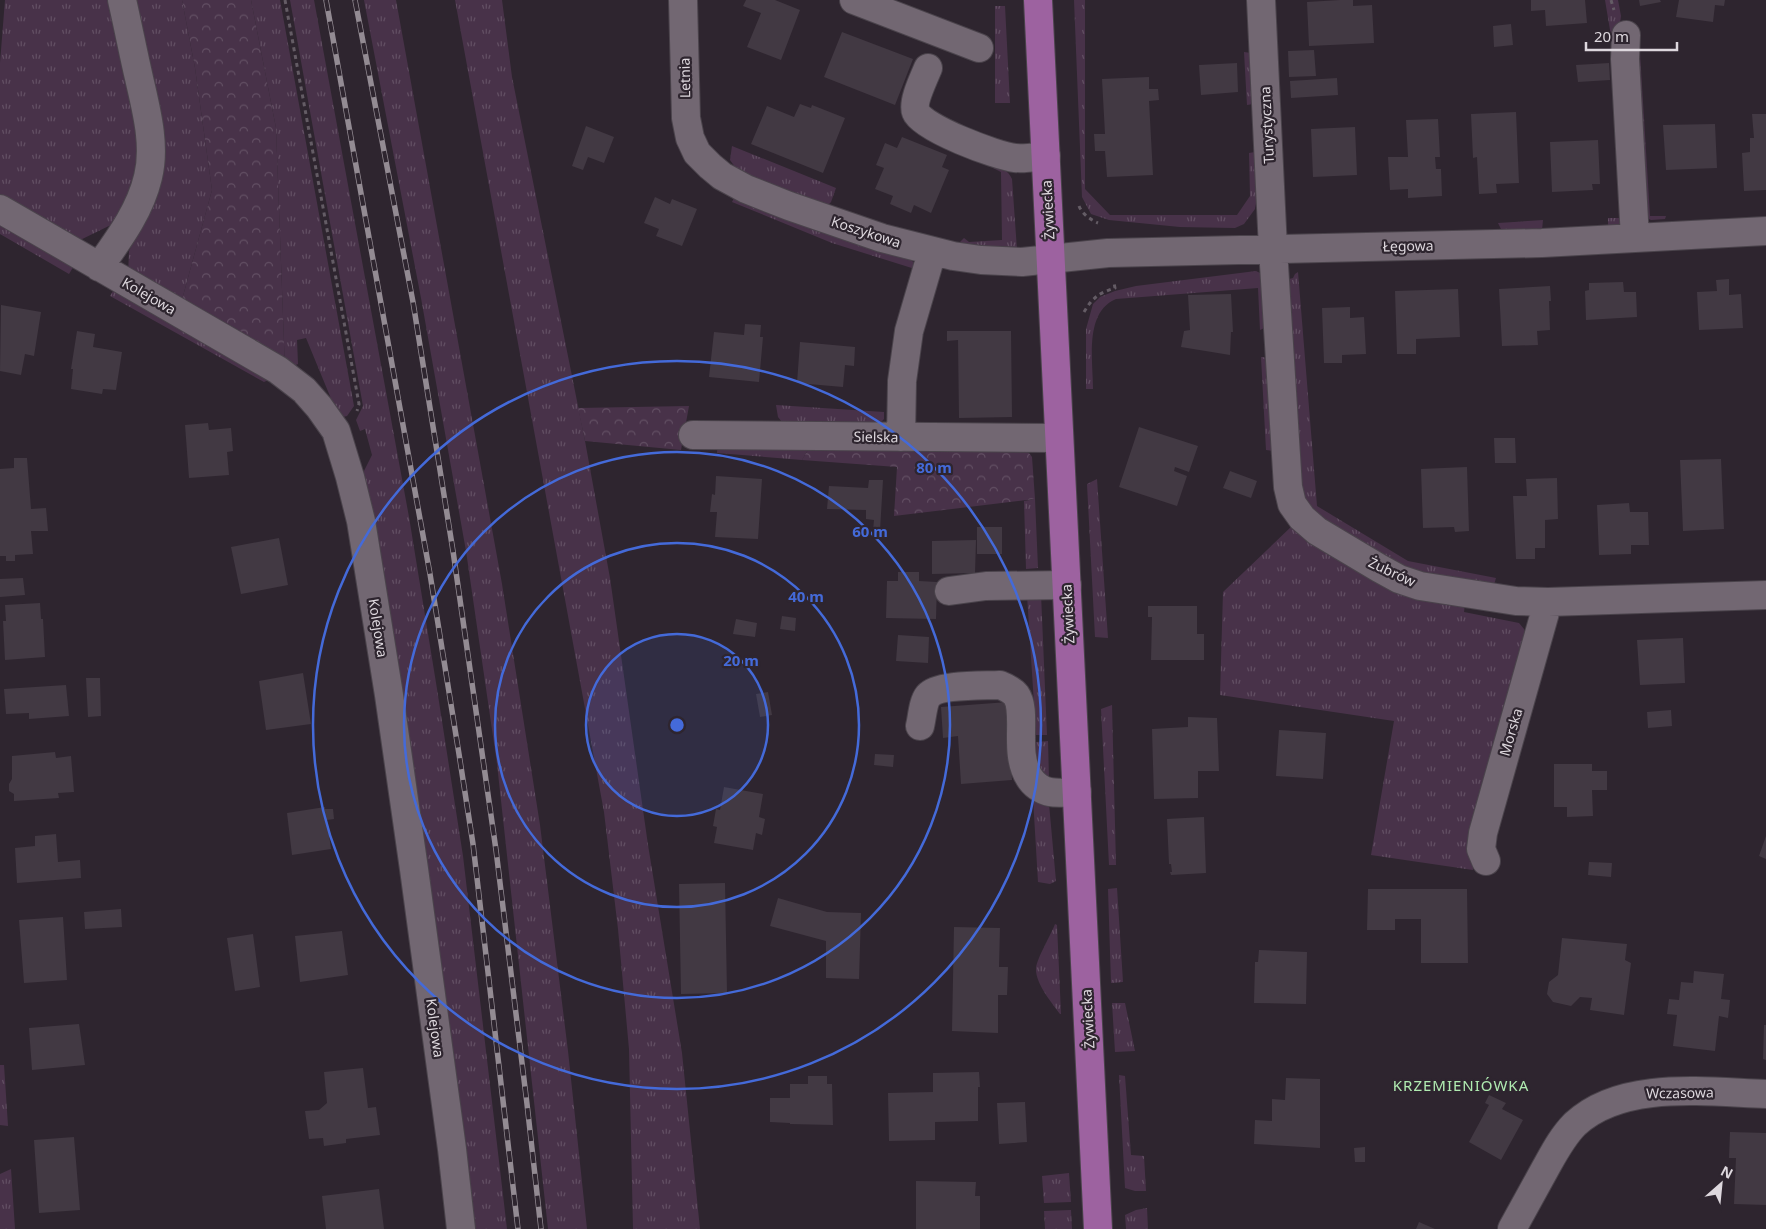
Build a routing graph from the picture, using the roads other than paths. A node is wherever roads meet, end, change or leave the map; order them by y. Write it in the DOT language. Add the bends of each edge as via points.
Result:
graph roads {
  1 [pos="122,0"];
  2 [pos="683,0"];
  3 [pos="854,0"];
  4 [pos="1038,0"];
  5 [pos="1261,0"];
  6 [pos="1626,35"];
  7 [pos="979,48"];
  8 [pos="928,68"];
  9 [pos="697,153"];
  10 [pos="1046,156"];
  11 [pos="0,209"];
  12 [pos="1766,231"];
  13 [pos="1635,238"];
  14 [pos="1273,249"];
  15 [pos="932,252"];
  16 [pos="1050,258"];
  17 [pos="99,267"];
  18 [pos="693,435"];
  19 [pos="901,437"];
  20 [pos="1060,438"];
  21 [pos="1067,585"];
  22 [pos="949,591"];
  23 [pos="1766,595"];
  24 [pos="1548,602"];
  25 [pos="920,726"];
  26 [pos="1077,792"];
  27 [pos="1486,861"];
  28 [pos="1766,1094"];
  29 [pos="461,1229"];
  30 [pos="1098,1229"];
  31 [pos="1512,1229"];
  1 -- 17 [label="street" via="148,117 149,176 129,224"];
  2 -- 9 [label="street, Letnia" via="686,118"];
  3 -- 7 [label="street"];
  4 -- 10 [label="main road, Żywiecka"];
  5 -- 14 [label="street, Turystyczna"];
  6 -- 13 [label="street"];
  8 -- 10 [label="street" via="915,104 915,111 921,119 994,153 1016,158"];
  9 -- 15 [label="street, Koszykowa" via="722,176 746,189 838,224"];
  10 -- 16 [label="main road, Żywiecka"];
  11 -- 17 [label="street, Kolejowa"];
  12 -- 13 [label="street, Łęgowa"];
  13 -- 14 [label="street, Łęgowa"];
  14 -- 16 [label="street, Łęgowa" via="1108,252"];
  14 -- 24 [label="street, Żubrów" via="1288,487 1292,504 1302,518 1317,531 1399,579 1420,586 1516,601"];
  15 -- 16 [label="street, Koszykowa" via="981,260 1022,262"];
  15 -- 19 [label="street" via="909,331 902,381"];
  16 -- 20 [label="main road, Żywiecka"];
  17 -- 29 [label="street, Kolejowa" via="278,370 320,407 336,432 360,521 387,685"];
  18 -- 19 [label="street, Sielska"];
  19 -- 20 [label="street, Sielska"];
  20 -- 21 [label="main road, Żywiecka"];
  21 -- 22 [label="street" via="986,586"];
  21 -- 26 [label="main road, Żywiecka"];
  23 -- 24 [label="street, Żubrów"];
  24 -- 27 [label="street, Morska" via="1483,833 1481,850"];
  25 -- 26 [label="street" via="927,697 933,692 946,688 1000,685 1016,694 1020,704 1022,765 1032,781 1048,792"];
  26 -- 30 [label="main road, Żywiecka"];
  28 -- 31 [label="street, Wczasowa" via="1651,1092 1629,1096 1590,1112 1560,1143"];
}
